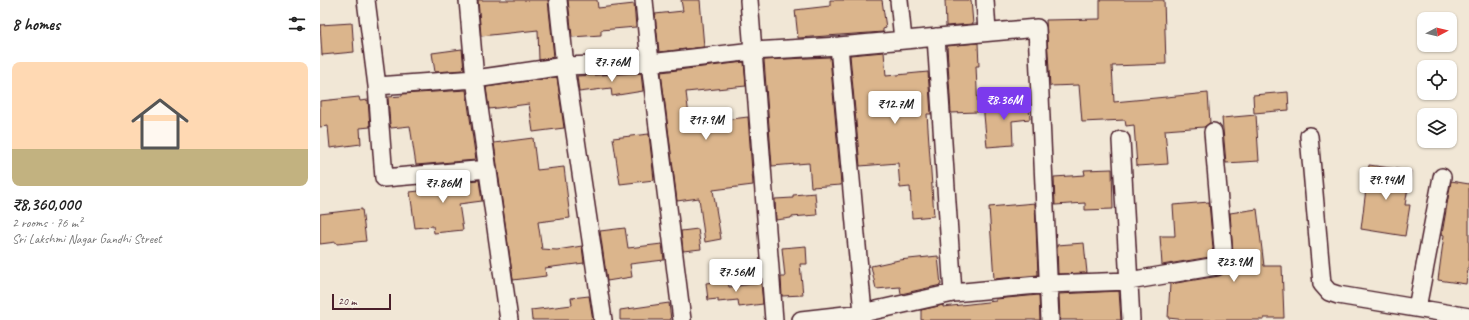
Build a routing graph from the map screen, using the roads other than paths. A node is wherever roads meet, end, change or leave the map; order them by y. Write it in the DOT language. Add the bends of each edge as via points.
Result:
graph roads {
  1 [pos="366,0"];
  2 [pos="468,0"];
  3 [pos="558,0"];
  4 [pos="644,0"];
  5 [pos="749,0"];
  6 [pos="899,0"];
  7 [pos="985,0"];
  8 [pos="987,32"];
  9 [pos="936,37"];
  10 [pos="903,40"];
  11 [pos="839,46"];
  12 [pos="753,50"];
  13 [pos="650,63"];
  14 [pos="565,66"];
  15 [pos="475,78"];
  16 [pos="377,86"];
  17 [pos="1213,132"];
  18 [pos="1310,136"];
  19 [pos="1121,140"];
  20 [pos="488,169"];
  21 [pos="1442,177"];
  22 [pos="1129,281"];
  23 [pos="1048,284"];
  24 [pos="953,293"];
  25 [pos="1417,308"];
  26 [pos="863,313"];
  27 [pos="1469,317"];
  28 [pos="509,320"];
  29 [pos="603,320"];
  30 [pos="682,320"];
  31 [pos="774,320"];
  32 [pos="801,320"];
  33 [pos="1050,320"];
  34 [pos="1131,320"];
  1 -- 16 [label="street"];
  2 -- 15 [label="street"];
  3 -- 14 [label="street"];
  4 -- 13 [label="street"];
  5 -- 12 [label="street"];
  6 -- 10 [label="street"];
  7 -- 8 [label="street"];
  8 -- 9 [label="street"];
  8 -- 23 [label="street" via="1037,28"];
  9 -- 10 [label="street"];
  9 -- 24 [label="street"];
  10 -- 11 [label="street"];
  11 -- 12 [label="street"];
  11 -- 26 [label="street"];
  12 -- 13 [label="street"];
  12 -- 31 [label="street"];
  13 -- 14 [label="street"];
  13 -- 30 [label="street"];
  14 -- 15 [label="street"];
  14 -- 29 [label="street"];
  15 -- 16 [label="street"];
  15 -- 20 [label="street"];
  16 -- 20 [label="street" via="384,178"];
  17 -- 22 [label="street" via="1223,248 1221,260 1217,266"];
  18 -- 25 [label="street" via="1322,284 1329,292 1338,295"];
  19 -- 22 [label="street"];
  20 -- 28 [label="street"];
  21 -- 25 [label="street"];
  22 -- 23 [label="street"];
  22 -- 34 [label="street"];
  23 -- 24 [label="street"];
  23 -- 33 [label="street"];
  24 -- 26 [label="street"];
  25 -- 27 [label="street"];
  26 -- 32 [label="street"];
}
